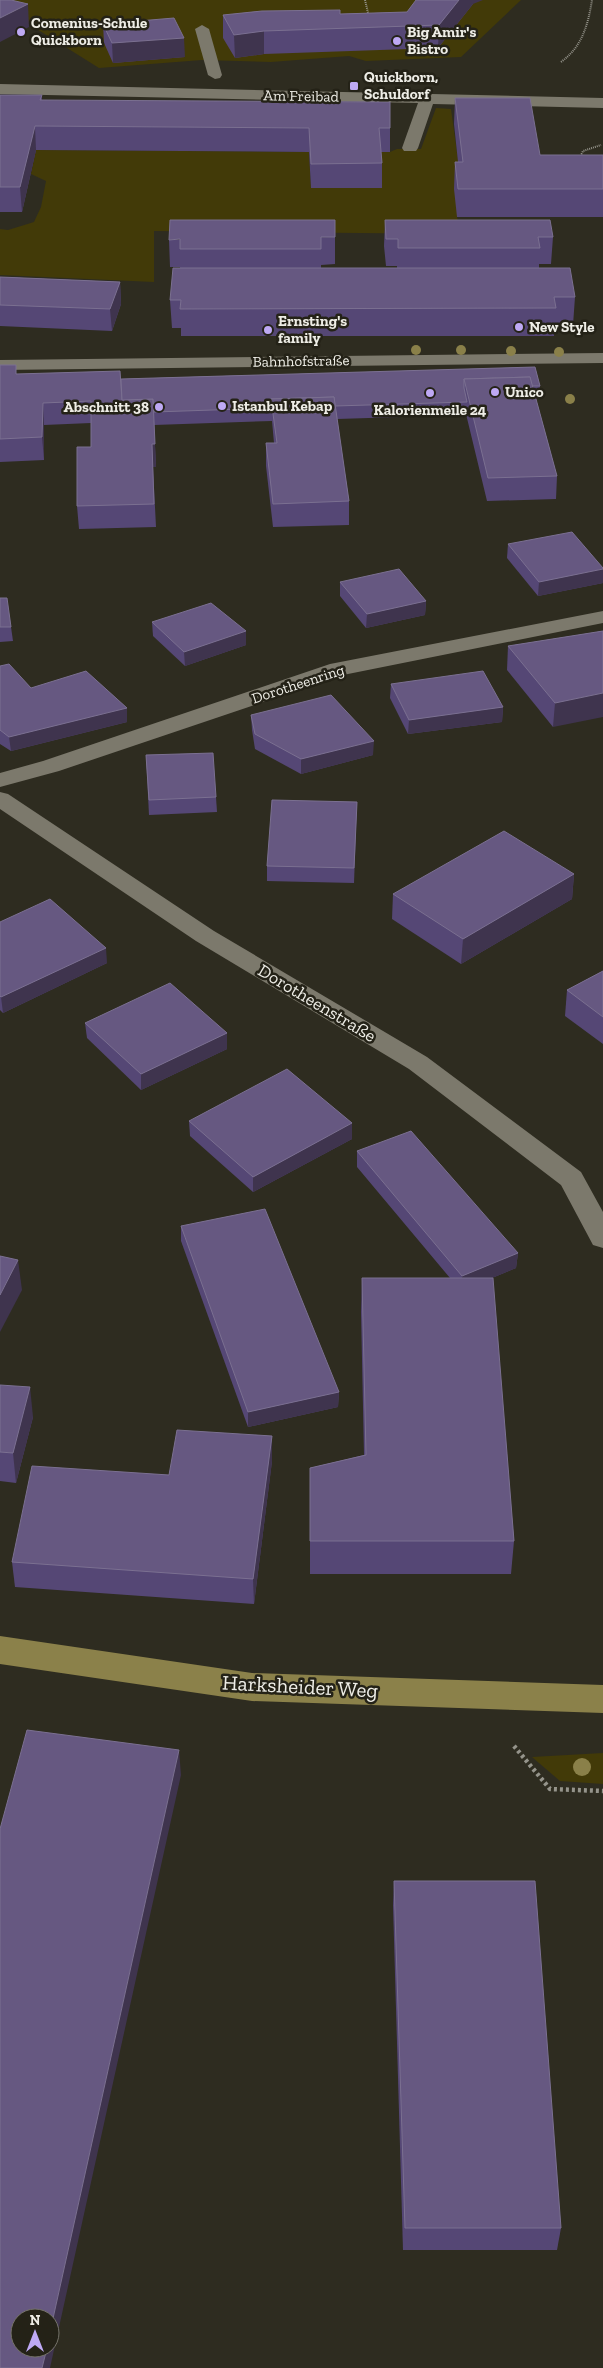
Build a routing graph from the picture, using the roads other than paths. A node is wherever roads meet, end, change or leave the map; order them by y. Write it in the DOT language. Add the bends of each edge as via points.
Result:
graph roads {
  1 [pos="202,29"];
  2 [pos="215,75"];
  3 [pos="0,89"];
  4 [pos="427,99"];
  5 [pos="603,103"];
  6 [pos="410,148"];
  7 [pos="603,358"];
  8 [pos="0,365"];
  9 [pos="603,617"];
  10 [pos="0,780"];
  11 [pos="0,799"];
  12 [pos="603,1238"];
  13 [pos="0,1650"];
  14 [pos="603,1699"];
  1 -- 2 [label="street"];
  3 -- 4 [label="street, Am Freibad"];
  4 -- 5 [label="street, Am Freibad"];
  4 -- 6 [label="street"];
  7 -- 8 [label="street, Bahnhofstraße"];
  9 -- 10 [label="street, Dorotheenring" via="338,669 51,766"];
  11 -- 12 [label="street, Dorotheenstraße" via="205,936 418,1063 572,1180"];
  13 -- 14 [label="main road, Harksheider Weg" via="252,1687"];
}
